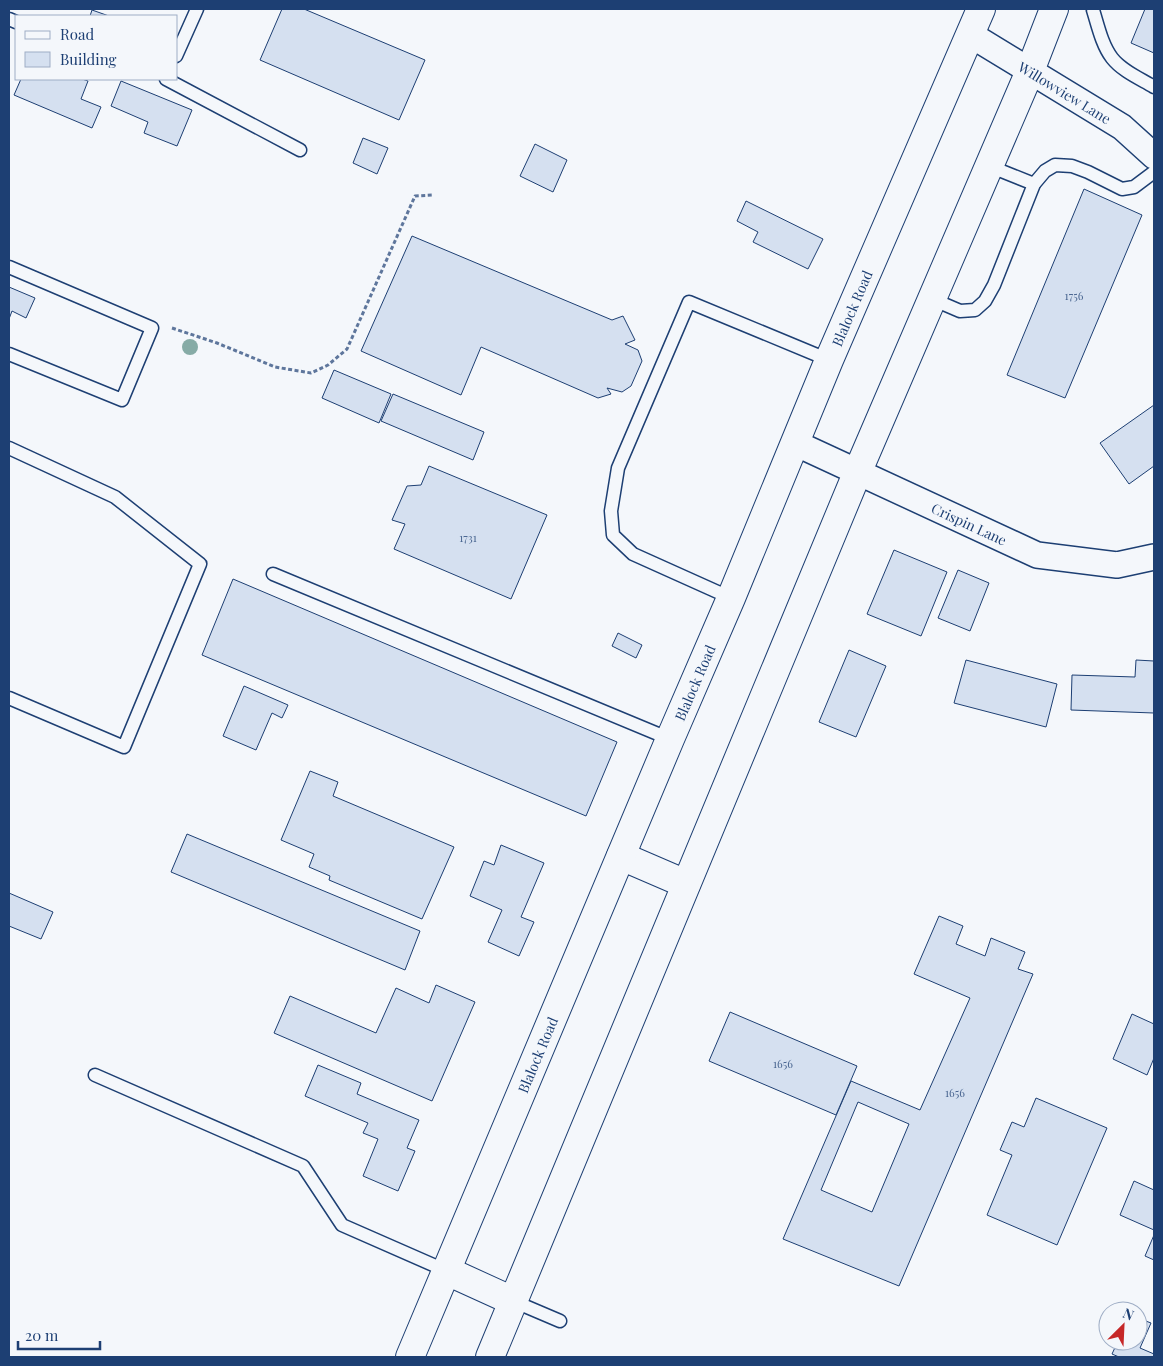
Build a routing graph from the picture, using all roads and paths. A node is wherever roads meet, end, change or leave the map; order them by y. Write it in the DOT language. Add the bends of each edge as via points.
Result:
graph roads {
  1 [pos="196,9"];
  2 [pos="981,9"];
  3 [pos="1054,9"];
  4 [pos="1092,9"];
  5 [pos="970,35"];
  6 [pos="178,51"];
  7 [pos="1030,71"];
  8 [pos="168,80"];
  9 [pos="1154,87"];
  10 [pos="300,150"];
  11 [pos="1154,156"];
  12 [pos="989,166"];
  13 [pos="1154,172"];
  14 [pos="1034,184"];
  15 [pos="434,195"];
  16 [pos="9,267"];
  17 [pos="932,299"];
  18 [pos="152,328"];
  19 [pos="9,354"];
  20 [pos="829,360"];
  21 [pos="795,443"];
  22 [pos="9,448"];
  23 [pos="858,471"];
  24 [pos="1154,557"];
  25 [pos="273,574"];
  26 [pos="731,598"];
  27 [pos="9,698"];
  28 [pos="670,739"];
  29 [pos="621,856"];
  30 [pos="686,884"];
  31 [pos="95,1075"];
  32 [pos="447,1271"];
  33 [pos="513,1301"];
  34 [pos="560,1321"];
  35 [pos="410,1357"];
  36 [pos="490,1357"];
  1 -- 6 [label="lane"];
  2 -- 5 [label="main road, Blalock Road"];
  3 -- 7 [label="main road"];
  4 -- 9 [label="lane" via="1113,59"];
  5 -- 7 [label="street, Willowview Lane"];
  5 -- 20 [label="main road, Blalock Road"];
  7 -- 11 [label="street, Willowview Lane" via="1122,127"];
  7 -- 12 [label="main road"];
  8 -- 10 [label="lane"];
  12 -- 14 [label="lane"];
  12 -- 17 [label="main road"];
  13 -- 14 [label="lane" via="1134,187 1122,189 1072,166 1055,165"];
  14 -- 17 [label="lane" via="985,301 975,310 960,310"];
  15 -- 18 [label="path" via="415,196 347,349 328,365 311,373 275,367 173,328"];
  16 -- 18 [label="lane"];
  17 -- 23 [label="main road"];
  18 -- 19 [label="lane" via="122,400"];
  20 -- 21 [label="main road, Blalock Road"];
  20 -- 26 [label="lane" via="689,302 618,468 611,511 613,535 633,554"];
  21 -- 23 [label="street, Crispin Lane"];
  21 -- 26 [label="main road, Blalock Road"];
  22 -- 27 [label="lane" via="115,497 200,564 124,747"];
  23 -- 24 [label="street, Crispin Lane" via="1037,555 1117,564"];
  23 -- 30 [label="main road"];
  25 -- 28 [label="lane"];
  26 -- 28 [label="main road, Blalock Road"];
  28 -- 29 [label="main road, Blalock Road"];
  29 -- 30 [label="main road"];
  29 -- 32 [label="main road, Blalock Road"];
  30 -- 33 [label="main road"];
  31 -- 32 [label="lane" via="303,1166 342,1225"];
  32 -- 33 [label="main road"];
  32 -- 35 [label="main road, Blalock Road"];
  33 -- 34 [label="lane"];
  33 -- 36 [label="main road"];
}
